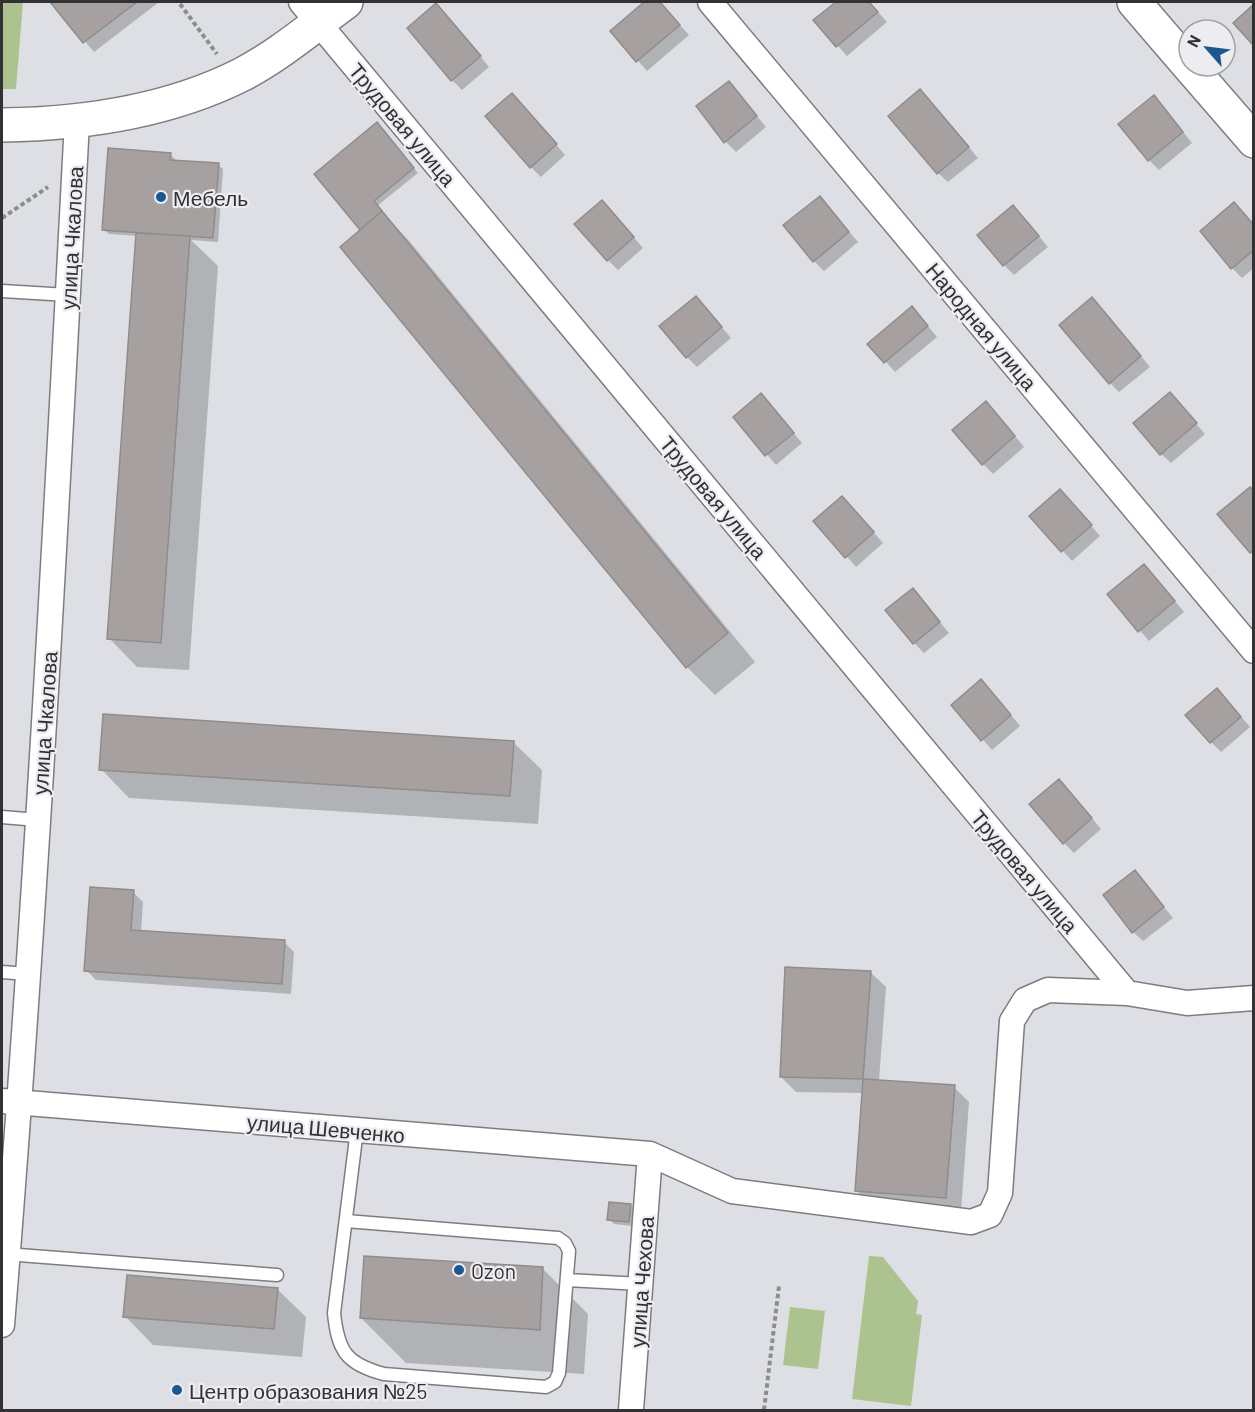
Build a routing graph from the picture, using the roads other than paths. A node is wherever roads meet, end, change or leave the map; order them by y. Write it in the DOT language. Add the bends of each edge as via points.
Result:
graph roads {
  1 [pos="345,2"];
  2 [pos="710,2"];
  3 [pos="1134,2"];
  4 [pos="309,12"];
  5 [pos="1177,52"];
  6 [pos="1199,78"];
  7 [pos="77,121"];
  8 [pos="2,125"];
  9 [pos="1254,141"];
  10 [pos="2,291"];
  11 [pos="68,295"];
  12 [pos="1254,651"];
  13 [pos="2,817"];
  14 [pos="38,820"];
  15 [pos="2,972"];
  16 [pos="28,974"];
  17 [pos="1127,993"];
  18 [pos="1254,998"];
  19 [pos="10,1102"];
  20 [pos="357,1130"];
  21 [pos="650,1154"];
  22 [pos="346,1221"];
  23 [pos="4,1254"];
  24 [pos="277,1275"];
  25 [pos="567,1280"];
  26 [pos="641,1284"];
  27 [pos="2,1325"];
  28 [pos="631,1410"];
  1 -- 4 [label="street"];
  2 -- 12 [label="street, Народная улица"];
  3 -- 5 [label="street"];
  4 -- 7 [label="street" via="278,52 243,74 162,105"];
  4 -- 17 [label="street, Трудовая улица"];
  6 -- 9 [label="street"];
  7 -- 8 [label="street"];
  7 -- 11 [label="street, улица Чкалова"];
  10 -- 11 [label="lane"];
  11 -- 14 [label="street, улица Чкалова"];
  13 -- 14 [label="lane"];
  14 -- 16 [label="street, улица Чкалова"];
  15 -- 16 [label="lane"];
  16 -- 19 [label="street, улица Чкалова"];
  17 -- 18 [label="street, улица Шевченко" via="1187,1003"];
  17 -- 21 [label="street, улица Шевченко" via="1048,990 1025,1000 1012,1021 1000,1193 990,1215 971,1222 732,1191"];
  19 -- 20 [label="street, улица Шевченко"];
  19 -- 23 [label="street, улица Чкалова"];
  20 -- 21 [label="street, улица Шевченко"];
  20 -- 22 [label="lane"];
  21 -- 26 [label="street, улица Чехова"];
  22 -- 25 [label="lane" via="558,1238 569,1251"];
  22 -- 25 [label="lane" via="334,1313 336,1336 346,1357 363,1368 384,1374 546,1387 555,1382 559,1372"];
  23 -- 24 [label="lane"];
  23 -- 27 [label="street, улица Чкалова"];
  25 -- 26 [label="lane"];
  26 -- 28 [label="street, улица Чехова"];
}
